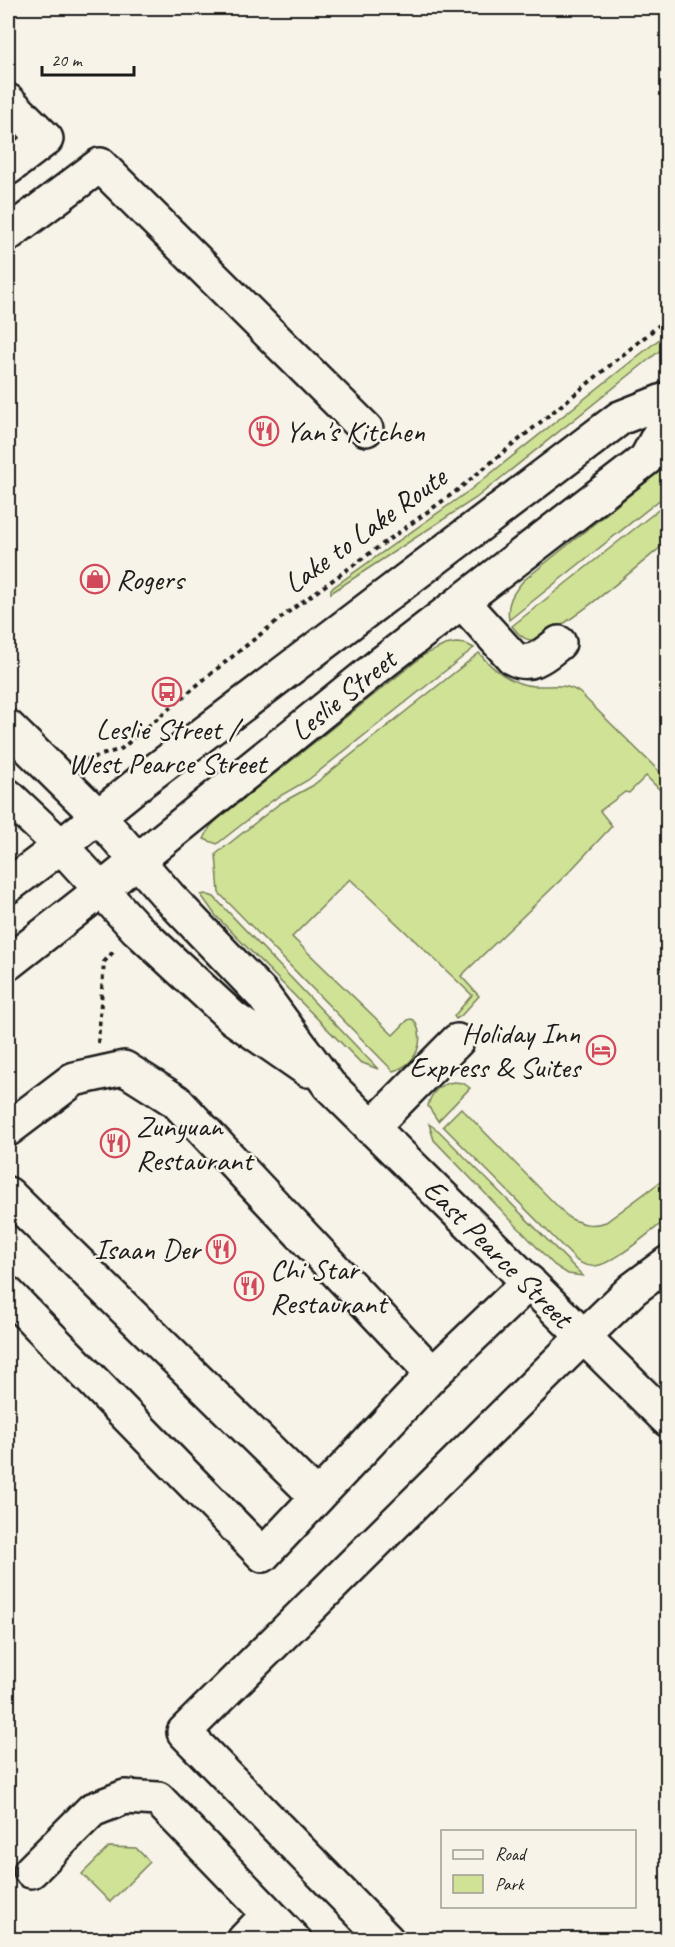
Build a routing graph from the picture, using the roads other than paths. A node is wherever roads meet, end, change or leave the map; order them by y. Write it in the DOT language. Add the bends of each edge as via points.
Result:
graph roads {
  1 [pos="8,101"];
  2 [pos="8,168"];
  3 [pos="8,234"];
  4 [pos="668,399"];
  5 [pos="668,418"];
  6 [pos="366,429"];
  7 [pos="462,602"];
  8 [pos="559,643"];
  9 [pos="8,727"];
  10 [pos="8,796"];
  11 [pos="98,816"];
  12 [pos="61,846"];
  13 [pos="138,861"];
  14 [pos="8,886"];
  15 [pos="101,890"];
  16 [pos="8,963"];
  17 [pos="457,1041"];
  18 [pos="329,1085"];
  19 [pos="371,1128"];
  20 [pos="8,1129"];
  21 [pos="8,1194"];
  22 [pos="668,1263"];
  23 [pos="529,1282"];
  24 [pos="8,1294"];
  25 [pos="583,1337"];
  26 [pos="433,1374"];
  27 [pos="668,1420"];
  28 [pos="317,1497"];
  29 [pos="31,1871"];
  30 [pos="269,1914"];
  31 [pos="244,1940"];
  32 [pos="294,1940"];
  33 [pos="387,1940"];
  1 -- 2 [label="main road" via="46,139"];
  3 -- 6 [label="main road" via="100,165"];
  4 -- 11 [label="main road, Leslie Street" via="620,417"];
  5 -- 7 [label="main road, Leslie Street" via="646,459"];
  7 -- 8 [label="main road" via="520,662 534,661"];
  7 -- 13 [label="main road, Leslie Street"];
  9 -- 11 [label="main road, East Pearce Street"];
  10 -- 12 [label="main road, East Pearce Street"];
  11 -- 12 [label="main road, Leslie Street"];
  11 -- 13 [label="main road, East Pearce Street"];
  12 -- 14 [label="main road, Leslie Street"];
  12 -- 15 [label="main road, East Pearce Street"];
  13 -- 15 [label="main road, Leslie Street"];
  13 -- 18 [label="main road, East Pearce Street" via="262,994"];
  15 -- 16 [label="main road, Leslie Street"];
  15 -- 18 [label="main road, East Pearce Street" via="233,1018"];
  17 -- 19 [label="main road"];
  18 -- 19 [label="main road, East Pearce Street"];
  19 -- 23 [label="main road, East Pearce Street"];
  20 -- 26 [label="main road" via="74,1079 124,1068 176,1101"];
  21 -- 28 [label="main road"];
  22 -- 25 [label="main road" via="633,1289"];
  23 -- 25 [label="main road, East Pearce Street"];
  23 -- 26 [label="main road"];
  24 -- 28 [label="main road" via="262,1555"];
  25 -- 27 [label="main road, East Pearce Street"];
  25 -- 33 [label="main road" via="184,1732"];
  26 -- 28 [label="main road"];
  29 -- 30 [label="main road" via="92,1810 125,1797 158,1799"];
  30 -- 31 [label="main road"];
  30 -- 32 [label="main road"];
}
